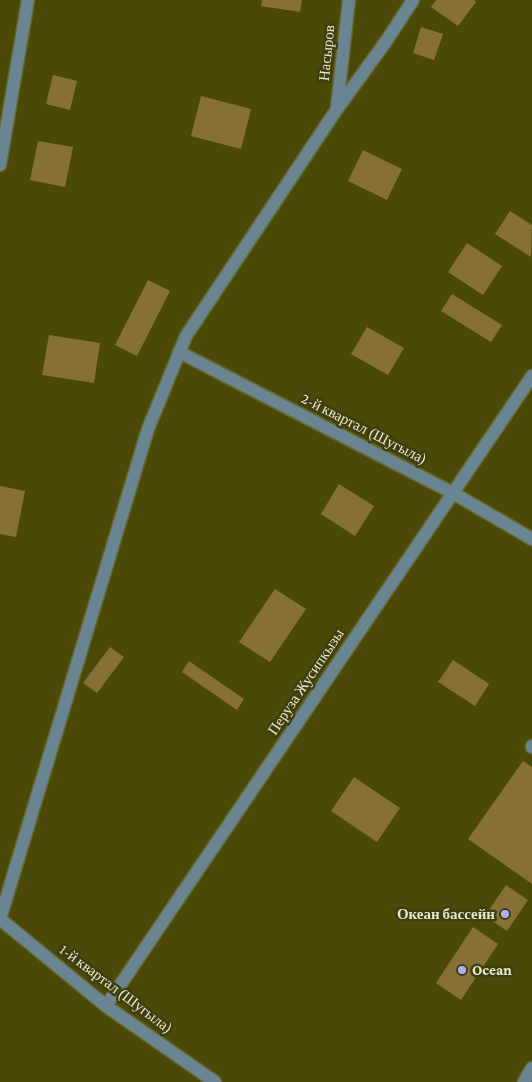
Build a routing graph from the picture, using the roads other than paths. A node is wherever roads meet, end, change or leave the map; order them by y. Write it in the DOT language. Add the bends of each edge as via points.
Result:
graph roads {
  1 [pos="28,0"];
  2 [pos="349,0"];
  3 [pos="414,0"];
  4 [pos="337,109"];
  5 [pos="0,164"];
  6 [pos="179,352"];
  7 [pos="532,376"];
  8 [pos="452,493"];
  9 [pos="532,540"];
  10 [pos="0,919"];
  11 [pos="106,1006"];
  12 [pos="532,1068"];
  13 [pos="215,1082"];
  14 [pos="524,1082"];
  1 -- 5 [label="street"];
  2 -- 4 [label="street, Насыров"];
  3 -- 4 [label="street"];
  4 -- 6 [label="street" via="186,336"];
  6 -- 8 [label="street, 2-й квартал (Шугыла)"];
  6 -- 10 [label="street" via="148,429"];
  7 -- 8 [label="street, Перуза Жусипкызы"];
  8 -- 9 [label="street, 2-й квартал (Шугыла)"];
  8 -- 11 [label="street, Перуза Жусипкызы"];
  10 -- 11 [label="street, 1-й квартал (Шугыла)"];
  11 -- 13 [label="street, 1-й квартал (Шугыла)"];
  12 -- 14 [label="street"];
}
